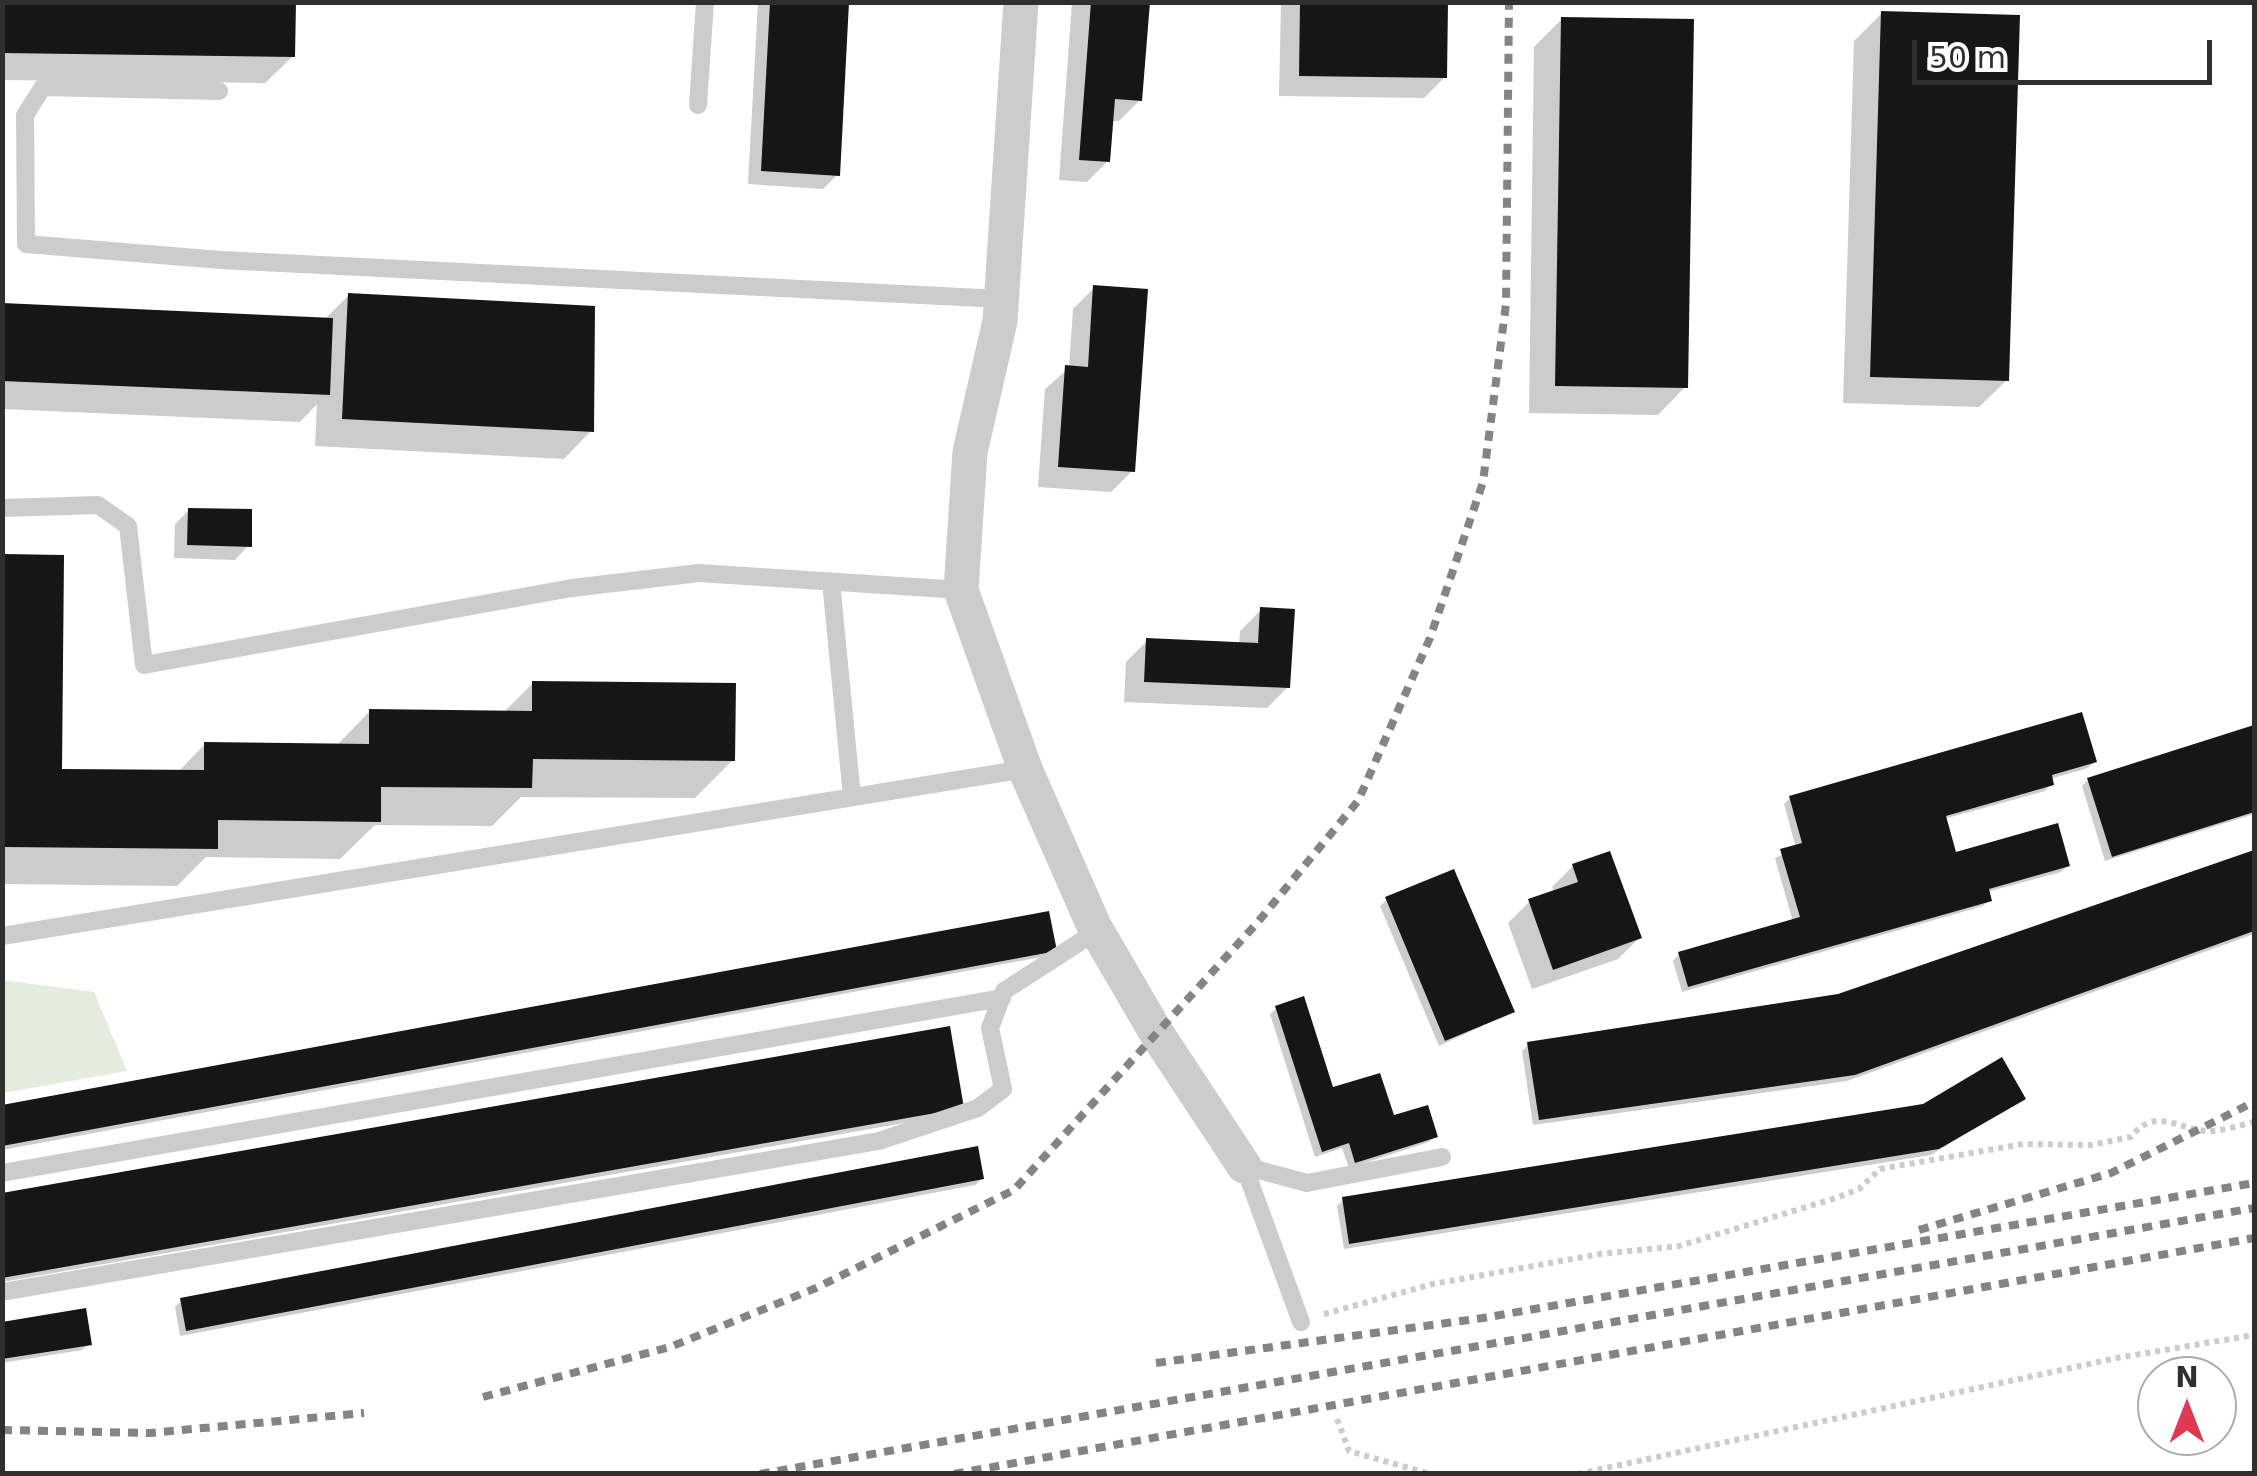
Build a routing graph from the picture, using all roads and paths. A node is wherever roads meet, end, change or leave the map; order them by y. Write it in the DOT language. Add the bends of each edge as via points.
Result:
graph roads {
  1 [pos="705,2"];
  2 [pos="1022,2"];
  3 [pos="220,91"];
  4 [pos="698,106"];
  5 [pos="1001,299"];
  6 [pos="2,508"];
  7 [pos="831,582"];
  8 [pos="960,590"];
  9 [pos="1024,769"];
  10 [pos="852,797"];
  11 [pos="1097,931"];
  12 [pos="2,936"];
  13 [pos="1002,998"];
  14 [pos="2254,1122"];
  15 [pos="1442,1158"];
  16 [pos="1244,1166"];
  17 [pos="2,1173"];
  18 [pos="2,1292"];
  19 [pos="1301,1322"];
  20 [pos="2254,1335"];
  21 [pos="1337,1419"];
  22 [pos="1430,1474"];
  23 [pos="1578,1474"];
  1 -- 4 [label="lane"];
  2 -- 5 [label="street"];
  3 -- 5 [label="lane" via="43,87 25,115 26,244 220,260"];
  5 -- 8 [label="street" via="970,452"];
  6 -- 7 [label="lane" via="98,505 128,526 144,666 590,586 698,573"];
  7 -- 8 [label="lane"];
  7 -- 10 [label="lane"];
  8 -- 9 [label="street"];
  9 -- 10 [label="lane"];
  9 -- 11 [label="street"];
  10 -- 12 [label="lane"];
  11 -- 13 [label="lane"];
  11 -- 16 [label="street"];
  13 -- 17 [label="lane"];
  13 -- 18 [label="lane" via="990,1028 1003,1088 978,1108 880,1141"];
  14 -- 19 [label="path" via="2210,1131 2170,1119 2092,1145 2023,1144 1880,1169 1859,1189 1836,1198 1678,1246 1433,1284"];
  15 -- 16 [label="lane" via="1307,1183"];
  16 -- 19 [label="lane"];
  20 -- 23 [label="path" via="2117,1358"];
  21 -- 22 [label="path" via="1349,1451"];
}
